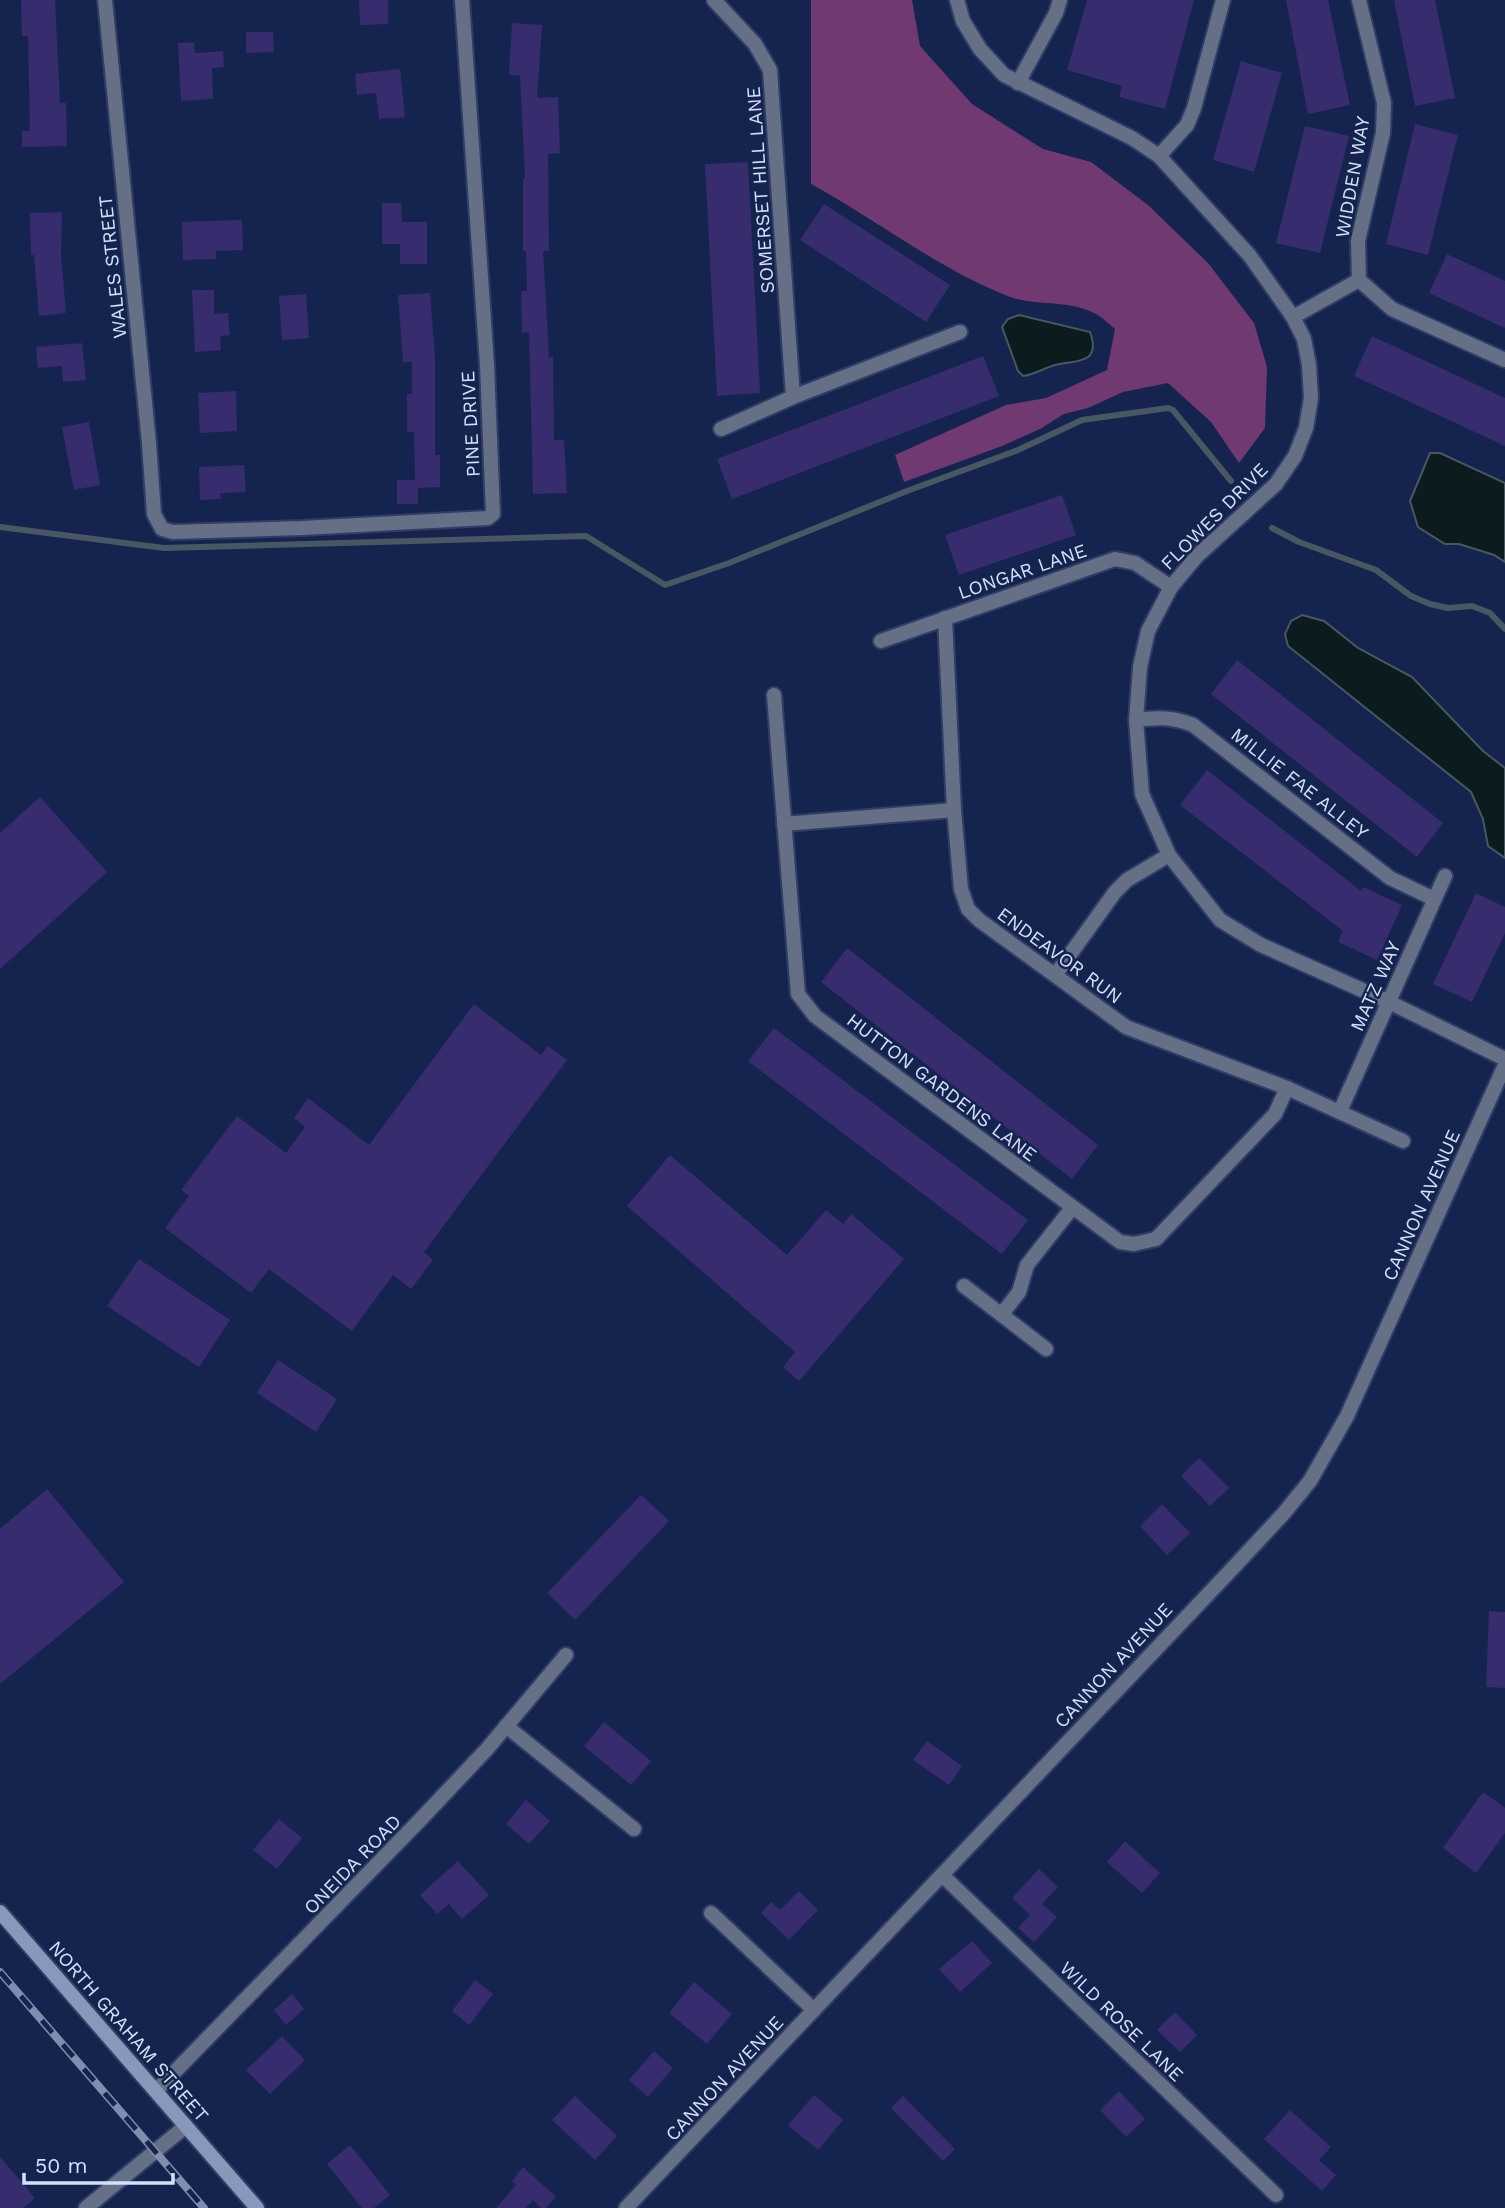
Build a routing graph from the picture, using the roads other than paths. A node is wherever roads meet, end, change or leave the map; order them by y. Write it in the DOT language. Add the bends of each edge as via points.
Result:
graph roads {
  1 [pos="105,0"];
  2 [pos="462,0"];
  3 [pos="714,0"];
  4 [pos="957,0"];
  5 [pos="1059,0"];
  6 [pos="1223,0"];
  7 [pos="1359,0"];
  8 [pos="1018,82"];
  9 [pos="1159,156"];
  10 [pos="1359,280"];
  11 [pos="1293,317"];
  12 [pos="960,332"];
  13 [pos="1505,360"];
  14 [pos="793,397"];
  15 [pos="721,429"];
  16 [pos="162,528"];
  17 [pos="1171,587"];
  18 [pos="945,618"];
  19 [pos="881,641"];
  20 [pos="774,695"];
  21 [pos="1136,720"];
  22 [pos="954,810"];
  23 [pos="784,824"];
  24 [pos="1169,855"];
  25 [pos="1445,876"];
  26 [pos="1434,899"];
  27 [pos="1056,974"];
  28 [pos="1389,1002"];
  29 [pos="1505,1059"];
  30 [pos="1505,1065"];
  31 [pos="1287,1088"];
  32 [pos="1340,1111"];
  33 [pos="1403,1141"];
  34 [pos="1072,1208"];
  35 [pos="964,1286"];
  36 [pos="1002,1314"];
  37 [pos="1046,1349"];
  38 [pos="566,1655"];
  39 [pos="506,1727"];
  40 [pos="635,1829"];
  41 [pos="942,1875"];
  42 [pos="0,1912"];
  43 [pos="711,1913"];
  44 [pos="814,2010"];
  45 [pos="156,2091"];
  46 [pos="186,2126"];
  47 [pos="1276,2195"];
  48 [pos="86,2208"];
  49 [pos="257,2208"];
  50 [pos="626,2208"];
  1 -- 16 [label="street, WALES STREET" via="154,514"];
  2 -- 16 [label="street, PINE DRIVE" via="493,514 488,518 316,528 173,532"];
  3 -- 14 [label="street, SOMERSET HILL LANE" via="755,44 770,70"];
  4 -- 8 [label="street, FLOWES DRIVE" via="979,49 1004,75"];
  5 -- 8 [label="street"];
  6 -- 9 [label="street" via="1194,108 1186,125"];
  7 -- 10 [label="street, WIDDEN WAY" via="1384,103 1383,133 1358,241"];
  8 -- 9 [label="street, FLOWES DRIVE"];
  9 -- 11 [label="street, FLOWES DRIVE" via="1250,256"];
  10 -- 11 [label="street"];
  10 -- 13 [label="street" via="1392,309"];
  11 -- 17 [label="street, FLOWES DRIVE" via="1304,339 1311,398 1295,456 1276,484 1197,556"];
  12 -- 14 [label="street"];
  14 -- 15 [label="street"];
  17 -- 18 [label="street, LONGAR LANE" via="1135,563 1115,559"];
  17 -- 21 [label="street, FLOWES DRIVE" via="1148,631"];
  18 -- 19 [label="street, LONGAR LANE"];
  18 -- 22 [label="street, ENDEAVOR RUN"];
  20 -- 23 [label="street, HUTTON GARDENS LANE"];
  21 -- 24 [label="street, FLOWES DRIVE" via="1142,794"];
  21 -- 26 [label="street, MILLIE FAE ALLEY" via="1176,718 1193,725 1390,878"];
  22 -- 23 [label="street"];
  22 -- 27 [label="street, ENDEAVOR RUN" via="961,889 968,909"];
  23 -- 34 [label="street, HUTTON GARDENS LANE" via="798,993 804,1004"];
  24 -- 27 [label="street" via="1115,892"];
  24 -- 28 [label="street, FLOWES DRIVE" via="1220,920 1261,945"];
  25 -- 26 [label="street, MATZ WAY"];
  26 -- 28 [label="street, MATZ WAY"];
  27 -- 31 [label="street, ENDEAVOR RUN" via="1126,1027"];
  28 -- 29 [label="street, FLOWES DRIVE"];
  28 -- 32 [label="street, MATZ WAY"];
  30 -- 41 [label="street, CANNON AVENUE" via="1348,1416 1310,1481"];
  31 -- 32 [label="street, ENDEAVOR RUN"];
  31 -- 34 [label="street, HUTTON GARDENS LANE" via="1275,1114 1156,1239 1120,1242"];
  32 -- 33 [label="street, ENDEAVOR RUN"];
  34 -- 36 [label="street" via="1027,1265 1019,1292"];
  35 -- 36 [label="street"];
  36 -- 37 [label="street"];
  38 -- 39 [label="street, ONEIDA ROAD"];
  39 -- 40 [label="street"];
  39 -- 45 [label="street, ONEIDA ROAD"];
  41 -- 44 [label="street, CANNON AVENUE"];
  41 -- 47 [label="street, WILD ROSE LANE"];
  42 -- 45 [label="main road, NORTH GRAHAM STREET"];
  43 -- 44 [label="street"];
  44 -- 50 [label="street, CANNON AVENUE"];
  45 -- 46 [label="main road, NORTH GRAHAM STREET"];
  46 -- 48 [label="street"];
  46 -- 49 [label="main road, NORTH GRAHAM STREET"];
}
